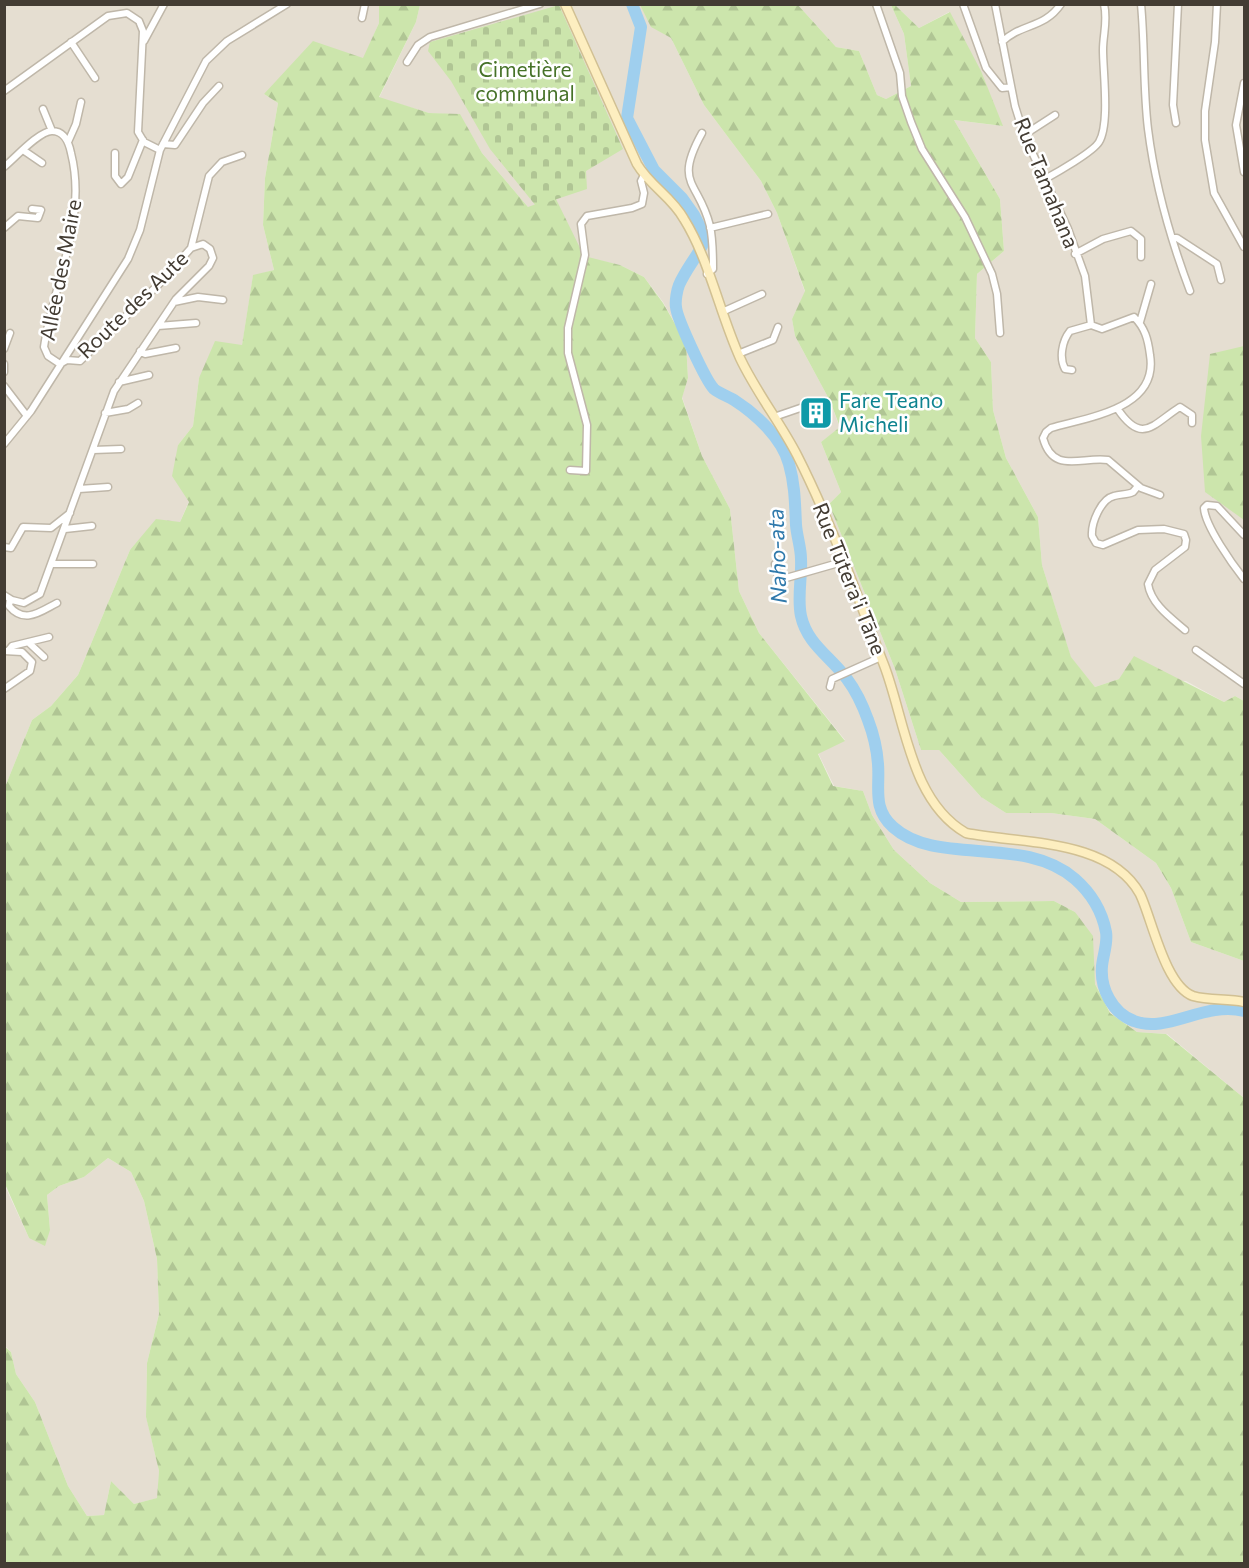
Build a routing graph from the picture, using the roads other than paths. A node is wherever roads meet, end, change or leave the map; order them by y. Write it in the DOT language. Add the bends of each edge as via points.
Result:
graph roads {
  1 [pos="164,4"];
  2 [pos="287,4"];
  3 [pos="365,4"];
  4 [pos="540,4"];
  5 [pos="564,4"];
  6 [pos="876,4"];
  7 [pos="963,4"];
  8 [pos="995,4"];
  9 [pos="1061,4"];
  10 [pos="1104,4"];
  11 [pos="1141,4"];
  12 [pos="1178,4"];
  13 [pos="1217,4"];
  14 [pos="362,18"];
  15 [pos="71,42"];
  16 [pos="1002,42"];
  17 [pos="142,46"];
  18 [pos="407,62"];
  19 [pos="95,78"];
  20 [pos="1245,83"];
  21 [pos="219,86"];
  22 [pos="1011,87"];
  23 [pos="4,91"];
  24 [pos="81,102"];
  25 [pos="43,110"];
  26 [pos="1054,115"];
  27 [pos="1176,123"];
  28 [pos="52,131"];
  29 [pos="702,133"];
  30 [pos="1024,135"];
  31 [pos="143,140"];
  32 [pos="68,142"];
  33 [pos="1241,143"];
  34 [pos="162,147"];
  35 [pos="23,150"];
  36 [pos="115,153"];
  37 [pos="242,155"];
  38 [pos="42,163"];
  39 [pos="4,166"];
  40 [pos="1245,172"];
  41 [pos="644,175"];
  42 [pos="1045,179"];
  43 [pos="32,209"];
  44 [pos="768,214"];
  45 [pos="4,228"];
  46 [pos="710,228"];
  47 [pos="1173,238"];
  48 [pos="1245,247"];
  49 [pos="191,248"];
  50 [pos="1075,254"];
  51 [pos="1141,257"];
  52 [pos="707,274"];
  53 [pos="1221,280"];
  54 [pos="1151,284"];
  55 [pos="1190,291"];
  56 [pos="762,294"];
  57 [pos="224,300"];
  58 [pos="174,302"];
  59 [pos="722,312"];
  60 [pos="1140,322"];
  61 [pos="196,323"];
  62 [pos="1091,325"];
  63 [pos="158,326"];
  64 [pos="778,327"];
  65 [pos="10,333"];
  66 [pos="1000,333"];
  67 [pos="176,348"];
  68 [pos="4,349"];
  69 [pos="140,351"];
  70 [pos="738,354"];
  71 [pos="4,364"];
  72 [pos="60,364"];
  73 [pos="1072,370"];
  74 [pos="4,372"];
  75 [pos="149,375"];
  76 [pos="119,382"];
  77 [pos="4,386"];
  78 [pos="138,403"];
  79 [pos="809,405"];
  80 [pos="1117,408"];
  81 [pos="105,413"];
  82 [pos="27,416"];
  83 [pos="774,417"];
  84 [pos="1192,423"];
  85 [pos="4,444"];
  86 [pos="121,449"];
  87 [pos="93,450"];
  88 [pos="570,470"];
  89 [pos="1138,486"];
  90 [pos="108,487"];
  91 [pos="79,489"];
  92 [pos="1160,495"];
  93 [pos="70,513"];
  94 [pos="92,526"];
  95 [pos="65,529"];
  96 [pos="1245,535"];
  97 [pos="4,547"];
  98 [pos="842,562"];
  99 [pos="52,564"];
  100 [pos="93,564"];
  101 [pos="775,564"];
  102 [pos="1245,579"];
  103 [pos="6,595"];
  104 [pos="57,603"];
  105 [pos="1185,630"];
  106 [pos="49,638"];
  107 [pos="29,643"];
  108 [pos="1196,650"];
  109 [pos="6,651"];
  110 [pos="44,657"];
  111 [pos="881,657"];
  112 [pos="1245,684"];
  113 [pos="830,687"];
  114 [pos="4,689"];
  115 [pos="1245,1002"];
  1 -- 17 [label="street"];
  2 -- 34 [label="street, Route des Aute" via="213,53"];
  3 -- 14 [label="street"];
  4 -- 18 [label="street" via="426,39"];
  5 -- 41 [label="street, Rue Tūtera'i Tāne"];
  6 -- 66 [label="street" via="900,73 902,96 922,149 965,217 992,274"];
  7 -- 22 [label="street" via="986,68 1002,88"];
  8 -- 16 [label="street, Rue Tamahana"];
  9 -- 16 [label="street" via="1047,21 1012,32"];
  10 -- 42 [label="street" via="1105,88 1100,140"];
  11 -- 47 [label="street" via="1148,128 1160,200"];
  12 -- 27 [label="street" via="1173,105"];
  13 -- 48 [label="street" via="1205,140 1214,193"];
  15 -- 17 [label="street" via="108,16 124,12 136,17 141,26"];
  15 -- 19 [label="street"];
  15 -- 23 [label="street"];
  16 -- 22 [label="street, Rue Tamahana"];
  17 -- 31 [label="street" via="138,132"];
  20 -- 33 [label="street" via="1236,125"];
  21 -- 34 [label="street" via="175,145"];
  22 -- 30 [label="street, Rue Tamahana"];
  24 -- 32 [label="street"];
  25 -- 28 [label="street"];
  26 -- 30 [label="street"];
  28 -- 32 [label="street" via="62,134"];
  28 -- 35 [label="street"];
  29 -- 46 [label="street" via="689,163 689,183"];
  30 -- 42 [label="street, Rue Tamahana"];
  31 -- 34 [label="street"];
  31 -- 36 [label="street" via="128,177 121,184 115,176"];
  32 -- 72 [label="street, Allée des Maire" via="76,189 74,213 44,347 48,356"];
  33 -- 40 [label="street"];
  34 -- 72 [label="street, Route des Aute" via="135,245"];
  35 -- 38 [label="street"];
  35 -- 39 [label="street"];
  37 -- 49 [label="street" via="222,162 213,171 206,184"];
  41 -- 52 [label="street, Rue Tūtera'i Tāne" via="669,197 693,236"];
  41 -- 88 [label="street" via="640,181 642,204 587,216 581,224 585,255 568,328 568,353 586,425 588,467 586,471"];
  42 -- 50 [label="street, Rue Tamahana"];
  43 -- 45 [label="street" via="41,210 38,218 18,216"];
  44 -- 46 [label="street"];
  46 -- 52 [label="street" via="713,269"];
  47 -- 53 [label="street" via="1217,264"];
  47 -- 55 [label="street"];
  49 -- 58 [label="street, Route des Aute" via="207,246 213,258"];
  49 -- 72 [label="street, Route des Aute" via="80,361"];
  50 -- 51 [label="street" via="1103,239 1131,231 1142,239"];
  50 -- 62 [label="street, Rue Tamahana" via="1084,276"];
  52 -- 59 [label="street, Rue Tūtera'i Tāne"];
  54 -- 60 [label="street"];
  56 -- 59 [label="street"];
  57 -- 58 [label="street" via="198,297"];
  58 -- 63 [label="street, Route des Aute"];
  59 -- 70 [label="street, Rue Tūtera'i Tāne"];
  60 -- 62 [label="street" via="1134,317 1102,329"];
  60 -- 80 [label="street" via="1148,342 1151,370 1132,400"];
  61 -- 63 [label="street"];
  62 -- 73 [label="street" via="1073,329 1066,336 1062,364"];
  63 -- 69 [label="street, Route des Aute"];
  64 -- 70 [label="street" via="773,340"];
  65 -- 68 [label="street"];
  67 -- 69 [label="street" via="145,354"];
  69 -- 76 [label="street, Route des Aute"];
  70 -- 83 [label="street, Rue Tūtera'i Tāne"];
  71 -- 74 [label="street"];
  72 -- 82 [label="street"];
  75 -- 76 [label="street"];
  76 -- 81 [label="street, Route des Aute"];
  77 -- 82 [label="street"];
  78 -- 81 [label="street"];
  79 -- 83 [label="street"];
  80 -- 84 [label="street" via="1132,427 1152,428 1180,407 1192,415"];
  80 -- 89 [label="street" via="1051,428 1044,440 1057,459 1108,460"];
  81 -- 87 [label="street, Route des Aute"];
  82 -- 85 [label="street"];
  83 -- 98 [label="street, Rue Tūtera'i Tāne" via="796,454"];
  86 -- 87 [label="street"];
  87 -- 91 [label="street, Route des Aute"];
  89 -- 92 [label="street"];
  89 -- 105 [label="street" via="1133,492 1106,501 1094,522 1092,536 1103,545 1138,530 1164,529 1184,534 1185,547 1155,570 1148,585 1161,609"];
  90 -- 91 [label="street"];
  91 -- 93 [label="street, Route des Aute"];
  93 -- 95 [label="street, Route des Aute"];
  93 -- 97 [label="street" via="51,528 23,528 11,548"];
  94 -- 95 [label="street"];
  95 -- 99 [label="street, Route des Aute"];
  96 -- 102 [label="street" via="1217,506 1204,508 1225,551"];
  98 -- 101 [label="street" via="779,580"];
  98 -- 111 [label="street, Rue Tūtera'i Tāne"];
  99 -- 100 [label="street"];
  99 -- 103 [label="street, Route des Aute" via="36,598 24,603"];
  103 -- 104 [label="street" via="13,610 26,615 42,613"];
  106 -- 107 [label="street"];
  107 -- 109 [label="street"];
  107 -- 110 [label="street"];
  108 -- 112 [label="street"];
  109 -- 114 [label="street" via="27,654 32,667"];
  111 -- 113 [label="street" via="832,679"];
  111 -- 115 [label="street, Rue Tūtera'i Tāne" via="922,781 954,826 982,836 1073,849 1113,866 1126,875 1140,894 1180,987 1192,995"];
}
